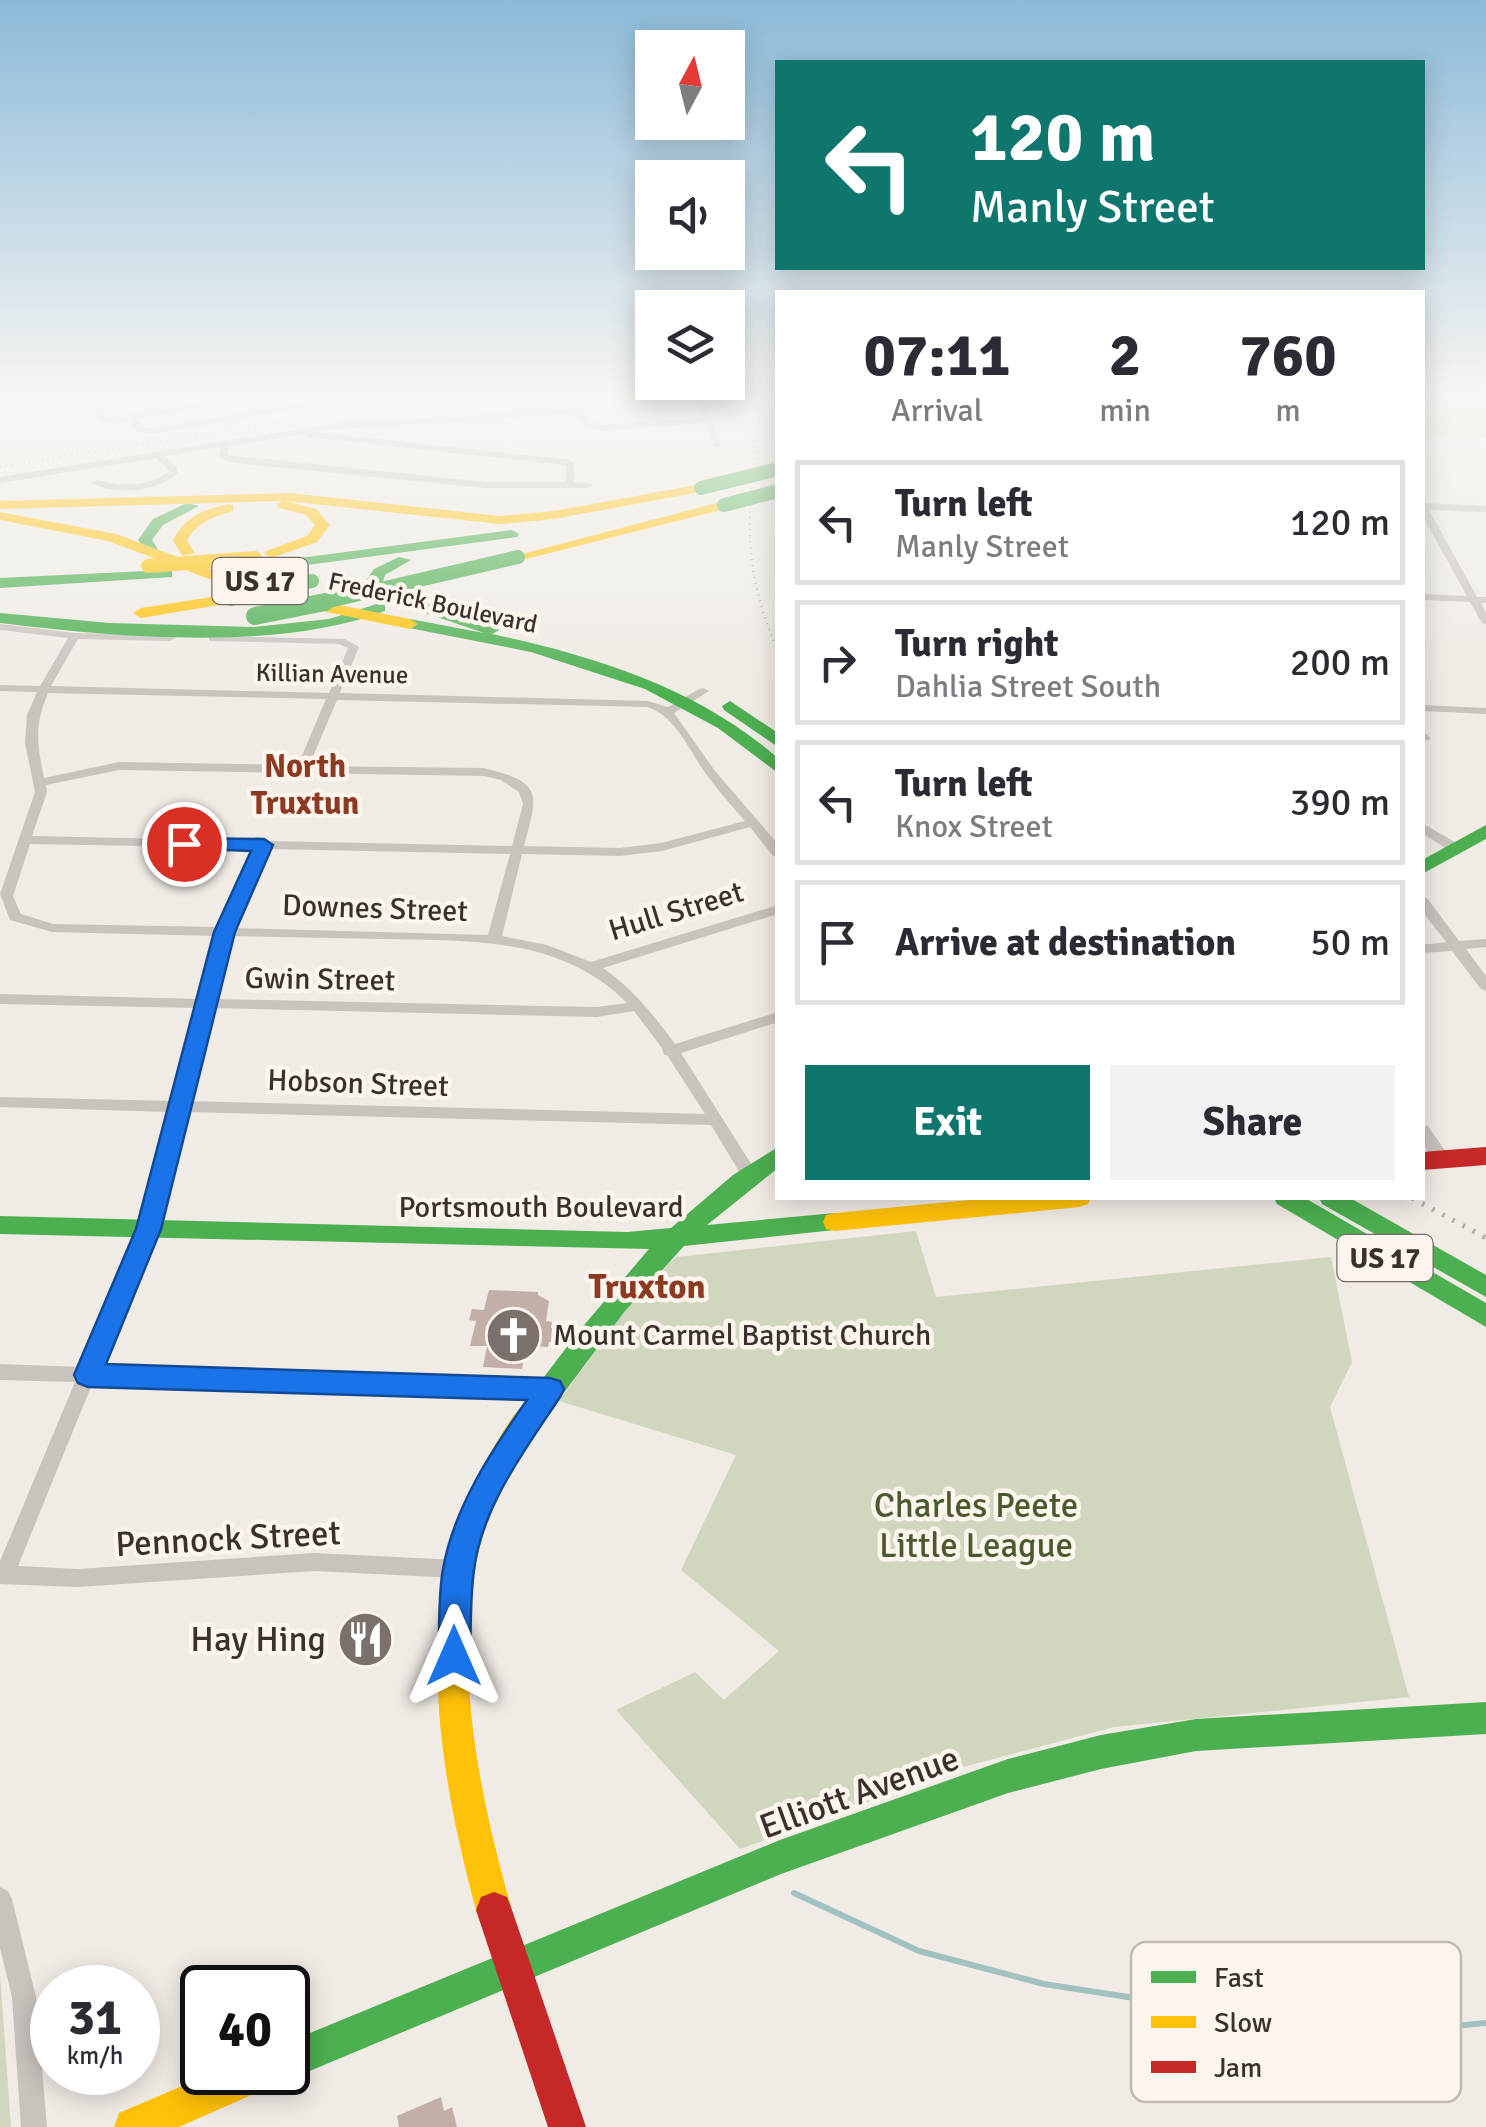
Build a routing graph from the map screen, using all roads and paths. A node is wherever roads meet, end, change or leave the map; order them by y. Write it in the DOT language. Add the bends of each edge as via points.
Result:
graph roads {
  1 [pos="251,497"];
  2 [pos="256,497"];
  3 [pos="267,497"];
  4 [pos="702,497"];
  5 [pos="705,497"];
  6 [pos="707,497"];
  7 [pos="708,497"];
  8 [pos="0,505"];
  9 [pos="1425,507"];
  10 [pos="1486,509"];
  11 [pos="1425,510"];
  12 [pos="0,516"];
  13 [pos="188,553"];
  14 [pos="153,557"];
  15 [pos="404,560"];
  16 [pos="259,562"];
  17 [pos="10,578"];
  18 [pos="0,595"];
  19 [pos="1425,597"];
  20 [pos="1480,599"];
  21 [pos="371,612"];
  22 [pos="0,616"];
  23 [pos="1486,621"];
  24 [pos="0,627"];
  25 [pos="491,630"];
  26 [pos="74,636"];
  27 [pos="0,688"];
  28 [pos="44,690"];
  29 [pos="334,696"];
  30 [pos="680,703"];
  31 [pos="1425,708"];
  32 [pos="1486,710"];
  33 [pos="775,741"];
  34 [pos="775,765"];
  35 [pos="302,770"];
  36 [pos="41,782"];
  37 [pos="752,823"];
  38 [pos="1425,829"];
  39 [pos="1486,831"];
  40 [pos="24,840"];
  41 [pos="264,845"];
  42 [pos="1456,848"];
  43 [pos="517,850"];
  44 [pos="775,850"];
  45 [pos="1425,866"];
  46 [pos="6,876"];
  47 [pos="1425,905"];
  48 [pos="775,910"];
  49 [pos="224,932"];
  50 [pos="494,940"];
  51 [pos="1486,943"];
  52 [pos="1456,945"];
  53 [pos="1425,949"];
  54 [pos="590,968"];
  55 [pos="1486,986"];
  56 [pos="0,998"];
  57 [pos="204,1004"];
  58 [pos="638,1006"];
  59 [pos="775,1018"];
  60 [pos="668,1051"];
  61 [pos="0,1102"];
  62 [pos="180,1106"];
  63 [pos="715,1120"];
  64 [pos="1486,1156"];
  65 [pos="775,1158"];
  66 [pos="1432,1160"];
  67 [pos="749,1174"];
  68 [pos="1060,1200"];
  69 [pos="1289,1200"];
  70 [pos="1335,1200"];
  71 [pos="0,1225"];
  72 [pos="148,1229"];
  73 [pos="669,1241"];
  74 [pos="1486,1287"];
  75 [pos="1486,1316"];
  76 [pos="0,1372"];
  77 [pos="88,1375"];
  78 [pos="550,1389"];
  79 [pos="458,1569"];
  80 [pos="2,1575"];
  81 [pos="1486,1718"];
  82 [pos="0,1899"];
  83 [pos="515,1964"];
  84 [pos="310,2052"];
  85 [pos="208,2095"];
  86 [pos="34,2127"];
  87 [pos="134,2127"];
  88 [pos="568,2127"];
  1 -- 8 [label="main road"];
  2 -- 14 [label="main road" via="207,502 156,523"];
  3 -- 4 [label="main road" via="500,520"];
  5 -- 16 [label="main road" via="525,532"];
  6 -- 15 [label="main road"];
  7 -- 22 [label="main road, bridge" via="518,557 255,616 131,623"];
  8 -- 14 [label="main road, Frederick Boulevard / US 17" via="86,520"];
  9 -- 10 [label="street"];
  11 -- 20 [label="street"];
  12 -- 14 [label="main road, Frederick Boulevard / US 17" via="86,531"];
  13 -- 14 [label="main road, Frederick Boulevard / US 17"];
  13 -- 16 [label="main road" via="180,540 186,526 232,508 296,507 323,522 312,539"];
  13 -- 21 [label="main road, Frederick Boulevard / US 17"];
  14 -- 16 [label="main road"];
  14 -- 17 [label="main road"];
  14 -- 21 [label="main road, Frederick Boulevard / US 17" via="230,585"];
  15 -- 18 [label="main road, bridge" via="174,610 54,610"];
  15 -- 25 [label="main road" via="376,575 375,591"];
  19 -- 20 [label="street"];
  20 -- 23 [label="street"];
  21 -- 22 [label="main road" via="260,632 86,628"];
  21 -- 25 [label="main road, Frederick Boulevard / US 17"];
  21 -- 30 [label="main road, Frederick Boulevard / US 17" via="608,668"];
  24 -- 26 [label="street"];
  25 -- 30 [label="main road, Frederick Boulevard / US 17" via="608,656"];
  26 -- 28 [label="street, Downes Street"];
  26 -- 29 [label="street" via="342,641 352,644 353,653"];
  27 -- 28 [label="street, Killian Avenue"];
  28 -- 29 [label="street, Killian Avenue"];
  28 -- 36 [label="street, Downes Street" via="31,729"];
  29 -- 30 [label="street, Killian Avenue"];
  29 -- 35 [label="street"];
  30 -- 33 [label="main road, Frederick Boulevard / US 17"];
  30 -- 34 [label="main road, Frederick Boulevard / US 17" via="743,736"];
  30 -- 37 [label="street"];
  31 -- 32 [label="street"];
  35 -- 36 [label="street" via="119,766"];
  35 -- 43 [label="street" via="505,776 529,797"];
  36 -- 40 [label="street, Downes Street"];
  37 -- 43 [label="street" via="643,850"];
  37 -- 44 [label="street"];
  38 -- 42 [label="street"];
  39 -- 42 [label="main road"];
  40 -- 41 [label="street"];
  40 -- 46 [label="street, Downes Street"];
  41 -- 43 [label="street"];
  41 -- 49 [label="street"];
  42 -- 45 [label="main road"];
  43 -- 50 [label="street"];
  46 -- 49 [label="street, Downes Street" via="6,904 32,925"];
  47 -- 52 [label="street"];
  48 -- 54 [label="street, Hull Street"];
  49 -- 50 [label="street, Downes Street"];
  49 -- 57 [label="street"];
  50 -- 54 [label="street, Downes Street"];
  51 -- 52 [label="street"];
  52 -- 53 [label="street"];
  52 -- 55 [label="street"];
  54 -- 58 [label="street, Downes Street"];
  56 -- 57 [label="street, Gwin Street"];
  57 -- 58 [label="street, Gwin Street" via="597,1012"];
  57 -- 62 [label="street"];
  58 -- 60 [label="street, Downes Street"];
  59 -- 60 [label="street"];
  60 -- 63 [label="street, Downes Street"];
  61 -- 62 [label="street, Hobson Street"];
  62 -- 63 [label="street, Hobson Street"];
  62 -- 72 [label="street"];
  63 -- 67 [label="street, Downes Street"];
  64 -- 66 [label="main road"];
  65 -- 67 [label="main road"];
  67 -- 73 [label="main road"];
  68 -- 73 [label="main road, Portsmouth Boulevard"];
  69 -- 75 [label="main road, US 17"];
  70 -- 74 [label="main road, US 17"];
  71 -- 72 [label="main road, Portsmouth Boulevard"];
  72 -- 73 [label="main road, Portsmouth Boulevard"];
  72 -- 77 [label="street"];
  73 -- 78 [label="main road"];
  76 -- 77 [label="street"];
  77 -- 78 [label="street"];
  77 -- 80 [label="street"];
  78 -- 79 [label="main road" via="486,1488"];
  79 -- 80 [label="street, Pennock Street" via="314,1562 78,1578"];
  79 -- 83 [label="main road" via="454,1656 464,1781"];
  81 -- 83 [label="main road, Elliott Avenue" via="1292,1726 1102,1752 864,1824"];
  82 -- 86 [label="street" via="24,1997"];
  83 -- 84 [label="main road, Elliott Avenue"];
  83 -- 88 [label="main road"];
  85 -- 87 [label="main road"];
}
